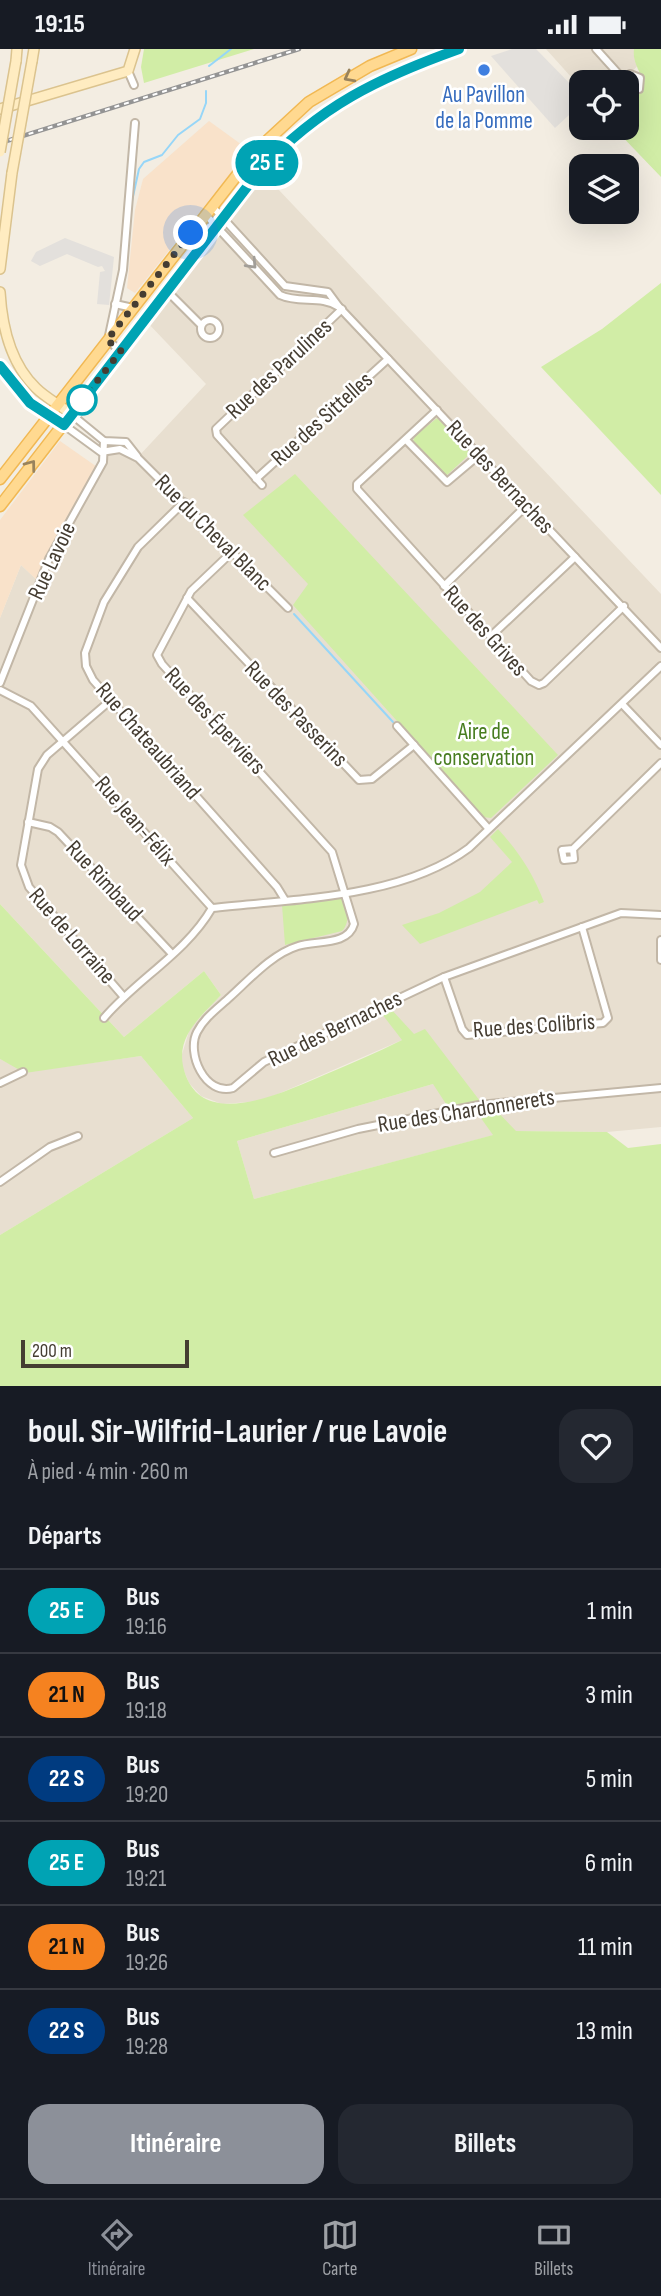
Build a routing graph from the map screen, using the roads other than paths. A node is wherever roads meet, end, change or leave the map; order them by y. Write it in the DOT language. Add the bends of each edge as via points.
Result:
graph roads {
  1 [pos="18,49"];
  2 [pos="34,49"];
  3 [pos="135,49"];
  4 [pos="411,49"];
  5 [pos="459,49"];
  6 [pos="596,49"];
  7 [pos="614,70"];
  8 [pos="128,71"];
  9 [pos="134,85"];
  10 [pos="0,109"];
  11 [pos="135,123"];
  12 [pos="0,152"];
  13 [pos="208,210"];
  14 [pos="220,222"];
  15 [pos="0,269"];
  16 [pos="279,280"];
  17 [pos="272,286"];
  18 [pos="167,291"];
  19 [pos="0,292"];
  20 [pos="115,304"];
  21 [pos="133,308"];
  22 [pos="341,308"];
  23 [pos="201,325"];
  24 [pos="107,340"];
  25 [pos="121,351"];
  26 [pos="388,359"];
  27 [pos="0,366"];
  28 [pos="58,403"];
  29 [pos="437,410"];
  30 [pos="71,414"];
  31 [pos="49,416"];
  32 [pos="64,425"];
  33 [pos="406,440"];
  34 [pos="104,441"];
  35 [pos="105,453"];
  36 [pos="479,454"];
  37 [pos="138,458"];
  38 [pos="0,479"];
  39 [pos="256,479"];
  40 [pos="262,485"];
  41 [pos="184,502"];
  42 [pos="527,505"];
  43 [pos="0,506"];
  44 [pos="232,552"];
  45 [pos="575,557"];
  46 [pos="444,586"];
  47 [pos="187,598"];
  48 [pos="624,606"];
  49 [pos="288,608"];
  50 [pos="491,636"];
  51 [pos="661,648"];
  52 [pos="661,666"];
  53 [pos="0,683"];
  54 [pos="0,690"];
  55 [pos="111,700"];
  56 [pos="622,704"];
  57 [pos="397,726"];
  58 [pos="64,740"];
  59 [pos="414,745"];
  60 [pos="661,745"];
  61 [pos="661,763"];
  62 [pos="28,822"];
  63 [pos="488,828"];
  64 [pos="573,849"];
  65 [pos="346,891"];
  66 [pos="285,901"];
  67 [pos="212,908"];
  68 [pos="661,915"];
  69 [pos="582,927"];
  70 [pos="661,940"];
  71 [pos="172,954"];
  72 [pos="661,960"];
  73 [pos="444,977"];
  74 [pos="123,996"];
  75 [pos="104,1018"];
  76 [pos="23,1072"];
  77 [pos="0,1083"];
  78 [pos="661,1088"];
  79 [pos="78,1136"];
  80 [pos="274,1153"];
  81 [pos="0,1182"];
  1 -- 12 [label="street, bridge"];
  2 -- 15 [label="street, bridge"];
  3 -- 8 [label="street"];
  4 -- 13 [label="main road, one-way" via="370,66 309,102 255,152"];
  5 -- 14 [label="main road" via="382,78 320,115 267,163"];
  6 -- 7 [label="street"];
  8 -- 9 [label="street"];
  8 -- 10 [label="street"];
  11 -- 20 [label="street" via="128,230"];
  13 -- 14 [label="street, Rue des Bernaches"];
  13 -- 21 [label="main road"];
  14 -- 16 [label="street, Rue des Bernaches"];
  14 -- 17 [label="street, Rue des Bernaches, one-way"];
  14 -- 18 [label="main road"];
  16 -- 17 [label="street"];
  16 -- 22 [label="street, Rue des Bernaches" via="289,288 328,292"];
  17 -- 22 [label="street, Rue des Bernaches" via="284,297 327,300"];
  18 -- 23 [label="street"];
  18 -- 25 [label="main road"];
  19 -- 28 [label="street" via="6,336 18,365 36,389"];
  20 -- 21 [label="street"];
  20 -- 24 [label="street"];
  21 -- 24 [label="main road"];
  22 -- 26 [label="street, Rue des Bernaches"];
  22 -- 39 [label="street, Rue des Parulines" via="216,429 217,436"];
  24 -- 25 [label="street"];
  24 -- 28 [label="main road"];
  25 -- 30 [label="main road"];
  26 -- 29 [label="street, Rue des Bernaches"];
  26 -- 39 [label="street, Rue des Sittelles"];
  27 -- 31 [label="street" via="14,386"];
  28 -- 30 [label="street"];
  28 -- 31 [label="main road"];
  29 -- 33 [label="street"];
  29 -- 36 [label="street, Rue des Bernaches"];
  30 -- 32 [label="main road"];
  30 -- 34 [label="street, Rue du Cheval Blanc"];
  31 -- 32 [label="street"];
  31 -- 38 [label="main road"];
  32 -- 35 [label="street, Rue du Cheval Blanc"];
  43 -- 32 [label="main road, one-way"];
  33 -- 36 [label="street" via="447,482"];
  33 -- 46 [label="street, Rue des Grives" via="356,489"];
  34 -- 35 [label="street, Rue Lavoie"];
  34 -- 37 [label="street, Rue du Cheval Blanc" via="126,442"];
  35 -- 37 [label="street, Rue du Cheval Blanc" via="120,449"];
  35 -- 53 [label="street, Rue Lavoie" via="49,559"];
  36 -- 42 [label="street, Rue des Bernaches"];
  37 -- 41 [label="street, Rue du Cheval Blanc"];
  39 -- 40 [label="street"];
  41 -- 44 [label="street, Rue du Cheval Blanc"];
  41 -- 55 [label="street, Rue Chateaubriand" via="138,547 104,602 86,647 86,666"];
  42 -- 45 [label="street, Rue des Bernaches"];
  42 -- 46 [label="street"];
  44 -- 47 [label="street, Rue des Éperviers"];
  44 -- 49 [label="street, Rue du Cheval Blanc"];
  45 -- 48 [label="street, Rue des Bernaches"];
  45 -- 50 [label="street"];
  46 -- 50 [label="street, Rue des Grives"];
  47 -- 59 [label="street, Rue des Passerins" via="359,780 372,779"];
  47 -- 65 [label="street, Rue des Éperviers" via="160,645 160,660 319,834 338,863"];
  48 -- 50 [label="street, Rue des Grives" via="539,685"];
  48 -- 51 [label="street, Rue des Bernaches"];
  52 -- 56 [label="street"];
  54 -- 58 [label="street, Rue Jean-Félix" via="32,706"];
  55 -- 58 [label="street, Rue de Lorraine"];
  55 -- 66 [label="street, Rue Chateaubriand"];
  56 -- 60 [label="street"];
  56 -- 63 [label="street"];
  57 -- 59 [label="street"];
  58 -- 62 [label="street, Rue de Lorraine" via="37,769"];
  58 -- 67 [label="street, Rue Jean-Félix"];
  59 -- 63 [label="street"];
  61 -- 64 [label="street"];
  62 -- 71 [label="street, Rue Rimbaud" via="58,832"];
  62 -- 74 [label="street, Rue de Lorraine" via="21,865 24,879"];
  63 -- 65 [label="street" via="454,860 425,875"];
  65 -- 66 [label="street"];
  65 -- 73 [label="street, Rue des Bernaches" via="354,924 348,935 280,955 203,1022 194,1039 194,1058 215,1086 233,1088 264,1062"];
  66 -- 67 [label="street"];
  67 -- 71 [label="street" via="198,930"];
  68 -- 69 [label="street, Rue des Bernaches" via="629,912"];
  69 -- 73 [label="street, Rue des Bernaches"];
  69 -- 73 [label="street, Rue des Colibris" via="608,1018 603,1023 467,1035"];
  70 -- 72 [label="street"];
  71 -- 74 [label="street"];
  74 -- 75 [label="street"];
  76 -- 77 [label="street"];
  78 -- 80 [label="street, Rue des Chardonnerets" via="479,1105 358,1129"];
  79 -- 81 [label="street" via="50,1147"];
}
